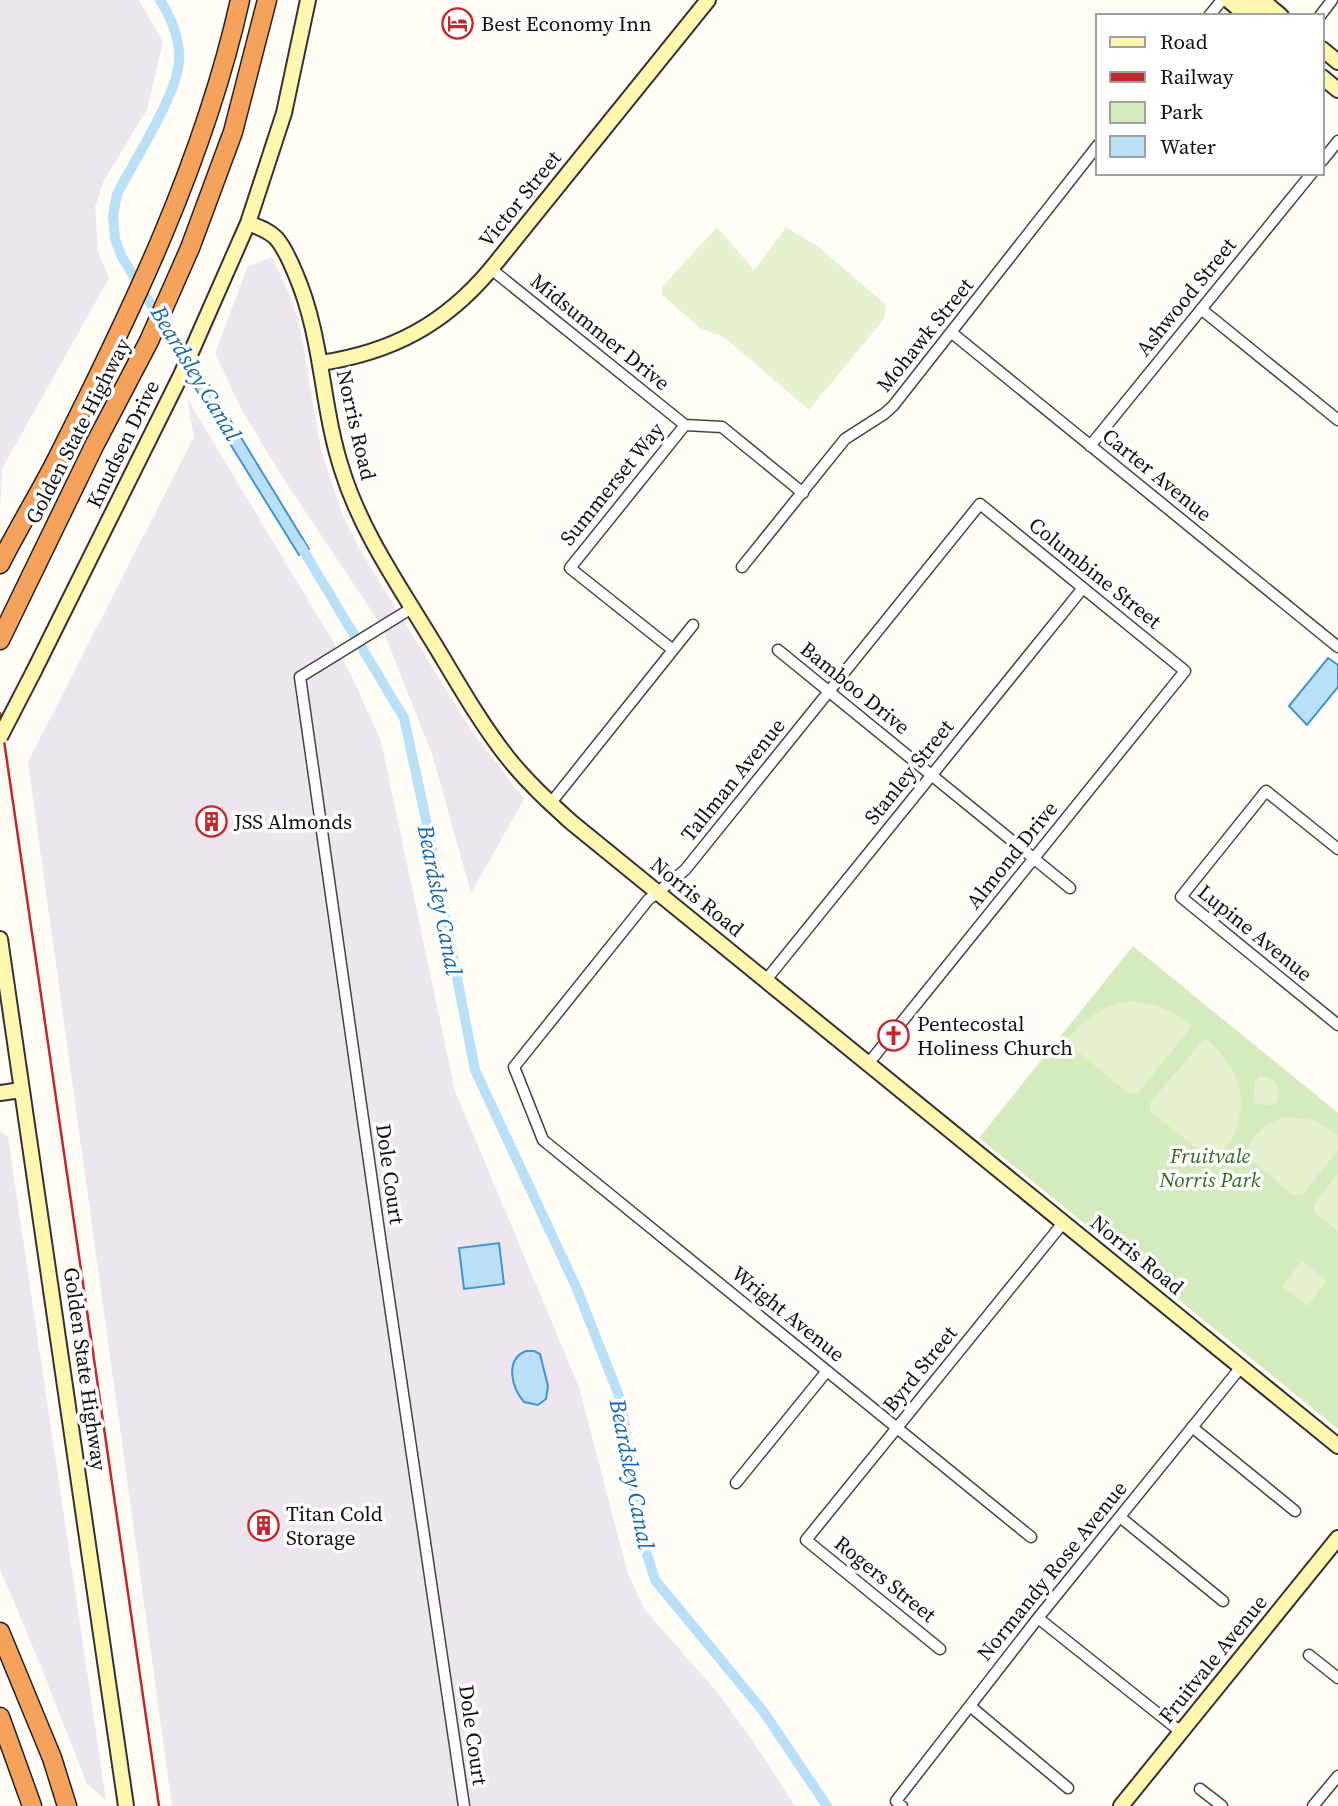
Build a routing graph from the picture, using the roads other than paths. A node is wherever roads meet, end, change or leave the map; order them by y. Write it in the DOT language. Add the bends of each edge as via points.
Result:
graph roads {
  1 [pos="240,0"];
  2 [pos="267,0"];
  3 [pos="308,0"];
  4 [pos="708,0"];
  5 [pos="1222,0"];
  6 [pos="1228,0"];
  7 [pos="1244,0"];
  8 [pos="1262,0"];
  9 [pos="1211,14"];
  10 [pos="1245,14"];
  11 [pos="1262,14"];
  12 [pos="1279,14"];
  13 [pos="1324,79"];
  14 [pos="1338,90"];
  15 [pos="1338,141"];
  16 [pos="1096,148"];
  17 [pos="1324,158"];
  18 [pos="1310,175"];
  19 [pos="248,223"];
  20 [pos="491,269"];
  21 [pos="1201,309"];
  22 [pos="952,333"];
  23 [pos="321,363"];
  24 [pos="1338,420"];
  25 [pos="685,425"];
  26 [pos="1090,446"];
  27 [pos="803,493"];
  28 [pos="980,504"];
  29 [pos="1,561"];
  30 [pos="741,567"];
  31 [pos="1083,588"];
  32 [pos="412,608"];
  33 [pos="693,625"];
  34 [pos="0,640"];
  35 [pos="1338,648"];
  36 [pos="673,650"];
  37 [pos="778,650"];
  38 [pos="1185,671"];
  39 [pos="829,691"];
  40 [pos="0,737"];
  41 [pos="932,775"];
  42 [pos="550,804"];
  43 [pos="1338,849"];
  44 [pos="1034,858"];
  45 [pos="1070,888"];
  46 [pos="657,892"];
  47 [pos="0,939"];
  48 [pos="766,980"];
  49 [pos="1338,1025"];
  50 [pos="868,1064"];
  51 [pos="21,1090"];
  52 [pos="0,1093"];
  53 [pos="533,1114"];
  54 [pos="1063,1223"];
  55 [pos="1241,1367"];
  56 [pos="827,1371"];
  57 [pos="1192,1427"];
  58 [pos="897,1428"];
  59 [pos="1338,1446"];
  60 [pos="736,1483"];
  61 [pos="1295,1511"];
  62 [pos="1120,1517"];
  63 [pos="1031,1536"];
  64 [pos="1338,1538"];
  65 [pos="806,1540"];
  66 [pos="1223,1601"];
  67 [pos="1038,1618"];
  68 [pos="0,1632"];
  69 [pos="940,1649"];
  70 [pos="1309,1655"];
  71 [pos="1338,1678"];
  72 [pos="970,1706"];
  73 [pos="0,1717"];
  74 [pos="1181,1732"];
  75 [pos="1338,1776"];
  76 [pos="1068,1788"];
  77 [pos="1200,1789"];
  78 [pos="899,1804"];
  79 [pos="32,1806"];
  80 [pos="67,1806"];
  81 [pos="126,1806"];
  82 [pos="464,1806"];
  83 [pos="1121,1806"];
  84 [pos="1222,1806"];
  85 [pos="1313,1806"];
  1 -- 29 [label="highway, Golden State Highway" via="210,111 152,262 57,458"];
  2 -- 34 [label="highway, Golden State Highway" via="233,132 194,238 149,341"];
  3 -- 19 [label="street, Knudsen Drive" via="284,113"];
  4 -- 20 [label="street, Victor Street"];
  5 -- 9 [label="street"];
  6 -- 10 [label="street"];
  7 -- 11 [label="street"];
  8 -- 12 [label="street"];
  13 -- 14 [label="street"];
  15 -- 17 [label="street"];
  16 -- 22 [label="street, Mohawk Street"];
  18 -- 21 [label="street, Ashwood Street"];
  19 -- 23 [label="street, Norris Road" via="275,237 291,265 312,318"];
  19 -- 40 [label="street, Knudsen Drive, bridge" via="181,375"];
  20 -- 23 [label="street, Victor Street" via="449,312 410,337"];
  20 -- 25 [label="street, Midsummer Drive"];
  21 -- 24 [label="street"];
  21 -- 26 [label="street, Ashwood Street"];
  22 -- 26 [label="street, Carter Avenue"];
  22 -- 27 [label="street, Mohawk Street" via="893,406 845,439"];
  23 -- 32 [label="street, Norris Road" via="334,442 351,496 374,546"];
  25 -- 27 [label="street" via="722,427"];
  25 -- 36 [label="street, Summerset Way" via="570,568"];
  26 -- 35 [label="street, Carter Avenue"];
  27 -- 30 [label="street, Mohawk Street"];
  28 -- 31 [label="street, Columbine Street"];
  28 -- 39 [label="street, Tallman Avenue"];
  31 -- 38 [label="street, Columbine Street"];
  31 -- 41 [label="street, Stanley Street"];
  32 -- 42 [label="street, Norris Road" via="491,735"];
  32 -- 82 [label="street, Dole Court" via="300,677"];
  33 -- 36 [label="street"];
  36 -- 42 [label="street"];
  37 -- 39 [label="street, Bamboo Drive"];
  38 -- 44 [label="street, Almond Drive"];
  39 -- 41 [label="street, Bamboo Drive"];
  39 -- 46 [label="street, Tallman Avenue" via="685,870"];
  41 -- 44 [label="street, Bamboo Drive"];
  41 -- 48 [label="street, Stanley Street"];
  42 -- 46 [label="street, Norris Road"];
  43 -- 49 [label="street, Lupine Avenue" via="1266,791 1181,897"];
  44 -- 45 [label="street, Bamboo Drive"];
  44 -- 50 [label="street, Almond Drive"];
  46 -- 48 [label="street, Norris Road"];
  46 -- 53 [label="street, Tallman Avenue" via="514,1067"];
  47 -- 51 [label="street, Golden State Highway"];
  48 -- 50 [label="street, Norris Road"];
  50 -- 54 [label="street, Norris Road"];
  51 -- 52 [label="street"];
  51 -- 81 [label="street, Golden State Highway"];
  53 -- 56 [label="street, Wright Avenue" via="543,1140"];
  54 -- 55 [label="street, Norris Road"];
  54 -- 58 [label="street, Byrd Street"];
  55 -- 57 [label="street, Normandy Rose Avenue"];
  55 -- 59 [label="street, Norris Road"];
  56 -- 58 [label="street, Wright Avenue"];
  56 -- 60 [label="street"];
  57 -- 61 [label="street"];
  57 -- 62 [label="street, Normandy Rose Avenue"];
  58 -- 63 [label="street, Wright Avenue"];
  58 -- 65 [label="street, Byrd Street"];
  62 -- 66 [label="street"];
  62 -- 67 [label="street, Normandy Rose Avenue"];
  64 -- 74 [label="street, Fruitvale Avenue"];
  65 -- 69 [label="street, Rogers Street"];
  67 -- 72 [label="street, Normandy Rose Avenue"];
  67 -- 74 [label="street"];
  68 -- 80 [label="highway"];
  70 -- 71 [label="street"];
  72 -- 76 [label="street"];
  72 -- 78 [label="street, Normandy Rose Avenue"];
  73 -- 79 [label="highway"];
  74 -- 83 [label="street, Fruitvale Avenue"];
  75 -- 85 [label="street"];
  77 -- 84 [label="street"];
}
